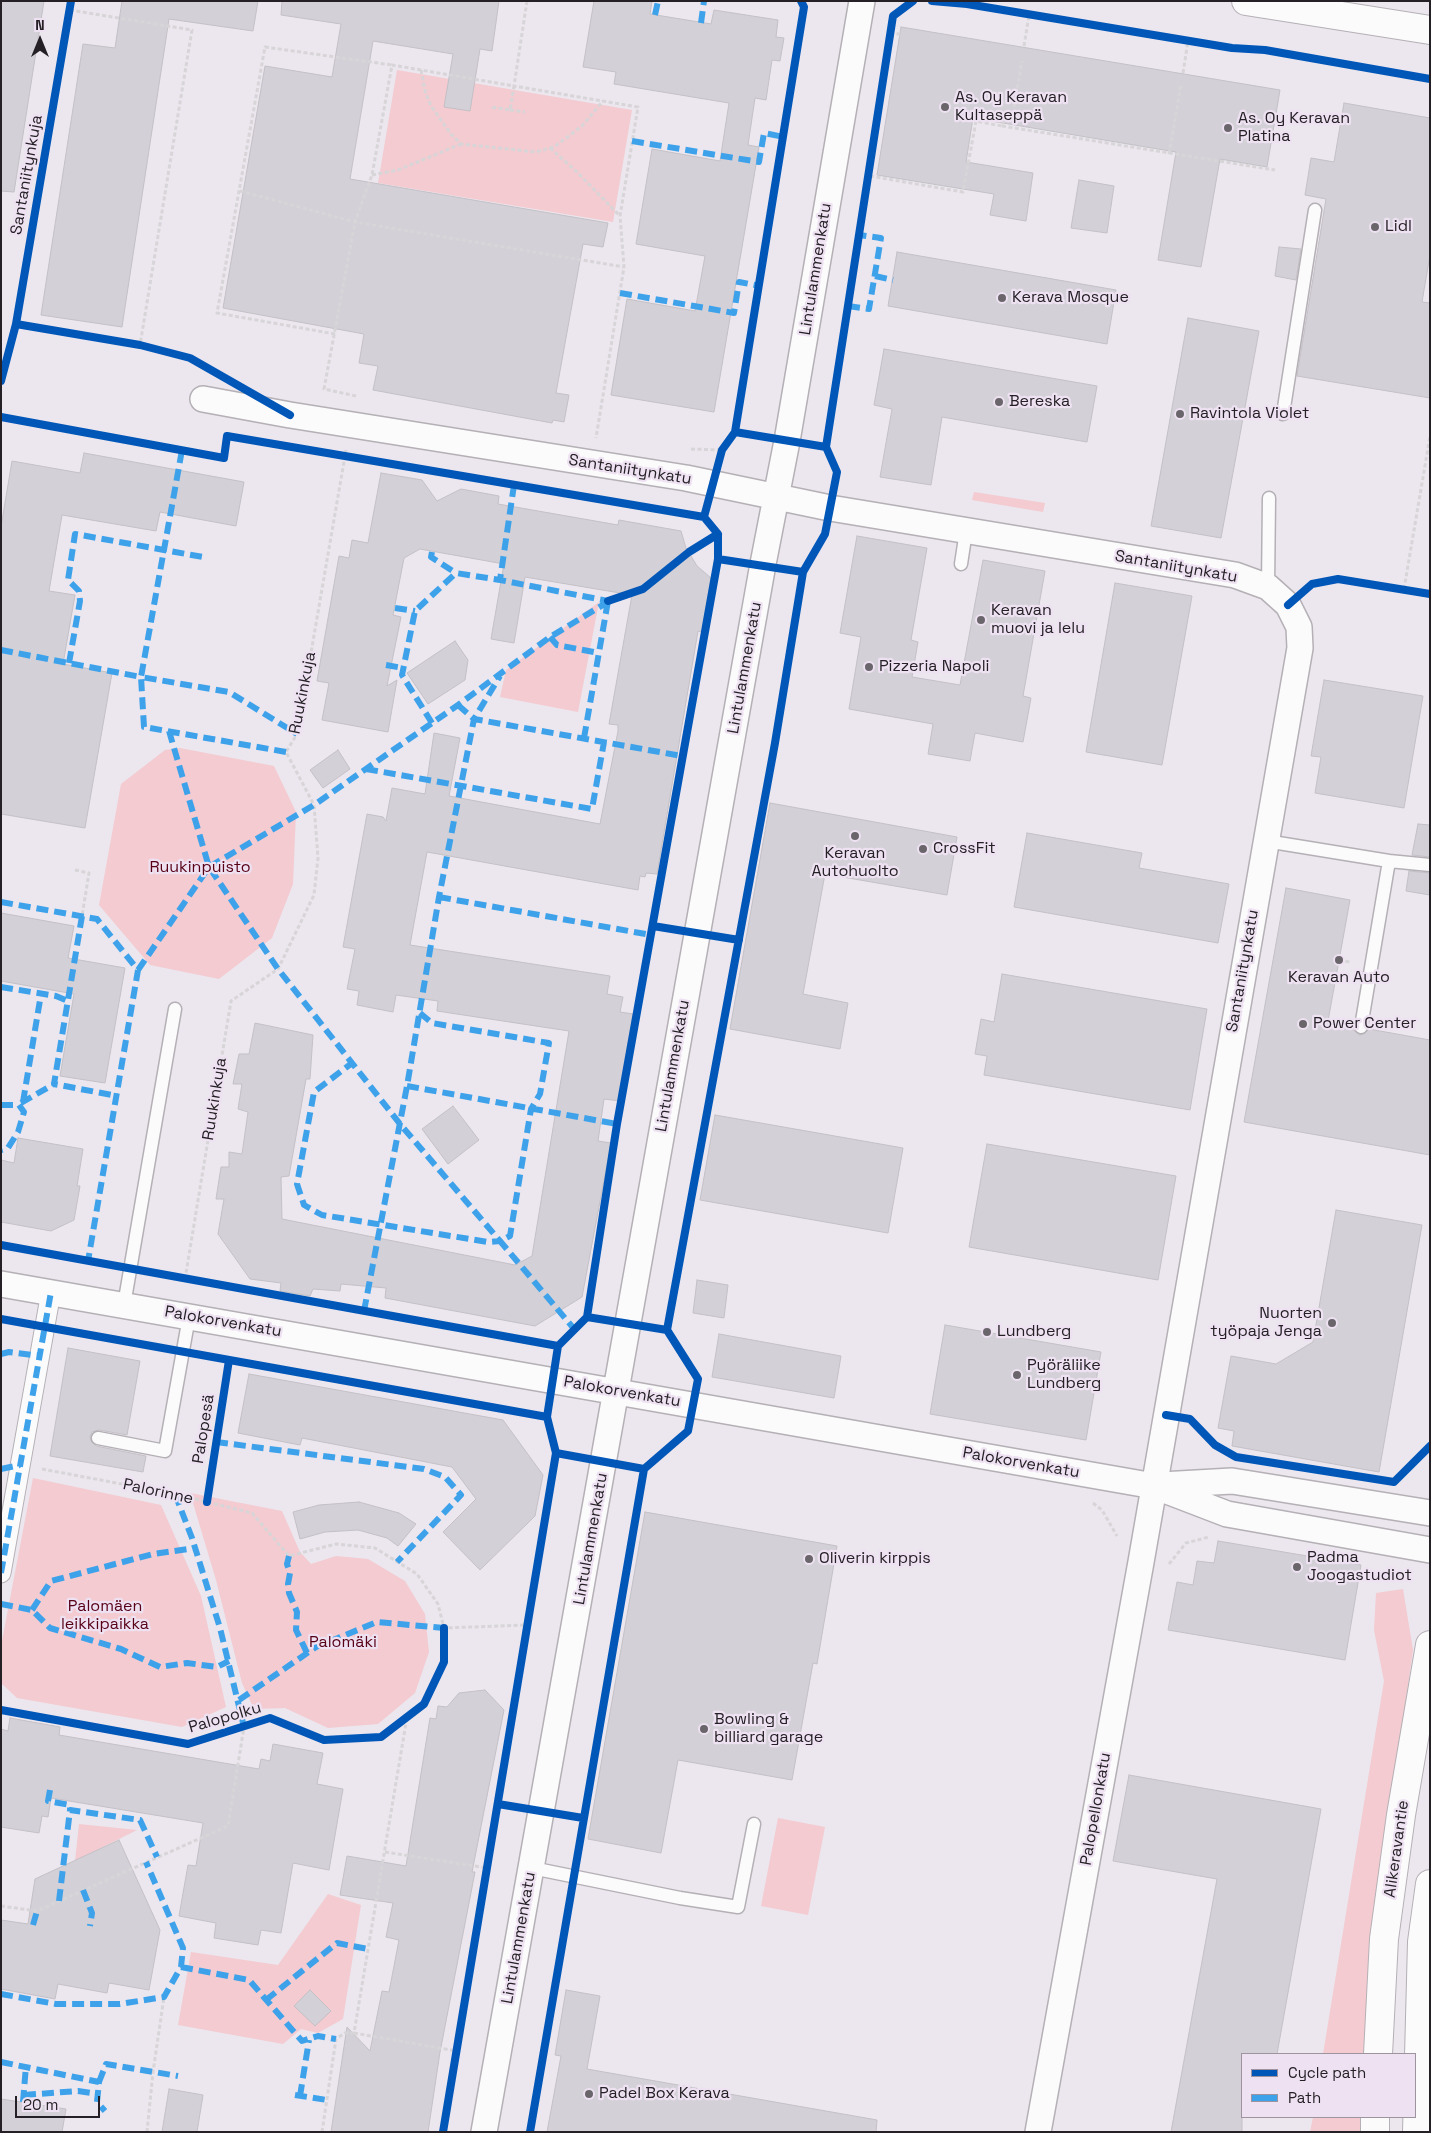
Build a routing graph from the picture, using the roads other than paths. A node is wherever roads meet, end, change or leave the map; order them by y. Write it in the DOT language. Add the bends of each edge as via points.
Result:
graph roads {
  1 [pos="862,1"];
  2 [pos="1246,1"];
  3 [pos="1430,30"];
  4 [pos="1315,210"];
  5 [pos="204,399"];
  6 [pos="1283,414"];
  7 [pos="776,496"];
  8 [pos="1269,498"];
  9 [pos="966,531"];
  10 [pos="961,564"];
  11 [pos="1268,587"];
  12 [pos="1266,841"];
  13 [pos="1389,861"];
  14 [pos="1430,864"];
  15 [pos="175,1009"];
  16 [pos="1361,1027"];
  17 [pos="1,1284"];
  18 [pos="52,1292"];
  19 [pos="124,1305"];
  20 [pos="189,1316"];
  21 [pos="616,1391"];
  22 [pos="98,1438"];
  23 [pos="1154,1486"];
  24 [pos="1430,1512"];
  25 [pos="1430,1550"];
  26 [pos="1,1573"];
  27 [pos="1430,1645"];
  28 [pos="754,1824"];
  29 [pos="532,1868"];
  30 [pos="1430,1884"];
  31 [pos="1378,2053"];
  32 [pos="1375,2118"];
  33 [pos="484,2132"];
  34 [pos="1038,2132"];
  35 [pos="1375,2132"];
  36 [pos="1417,2132"];
  1 -- 7 [label="street, Lintulammenkatu"];
  2 -- 3 [label="main road"];
  4 -- 6 [label="lane"];
  5 -- 7 [label="street, Santaniitynkatu"];
  7 -- 9 [label="street, Santaniitynkatu"];
  7 -- 21 [label="street, Lintulammenkatu"];
  8 -- 11 [label="lane"];
  9 -- 10 [label="lane"];
  9 -- 11 [label="street, Santaniitynkatu" via="1235,575"];
  11 -- 12 [label="street, Santaniitynkatu" via="1288,605 1299,627 1300,648"];
  12 -- 13 [label="lane"];
  12 -- 23 [label="street, Santaniitynkatu"];
  13 -- 14 [label="lane"];
  13 -- 16 [label="lane"];
  15 -- 19 [label="lane"];
  17 -- 18 [label="street, Palokorvenkatu"];
  18 -- 19 [label="street, Palokorvenkatu"];
  18 -- 26 [label="street"];
  19 -- 20 [label="street, Palokorvenkatu"];
  20 -- 21 [label="street, Palokorvenkatu"];
  20 -- 22 [label="lane" via="165,1451"];
  21 -- 23 [label="street, Palokorvenkatu"];
  21 -- 29 [label="street, Lintulammenkatu"];
  23 -- 24 [label="street, Palokorvenkatu" via="1232,1481"];
  23 -- 25 [label="street, Palokorvenkatu" via="1227,1514"];
  23 -- 34 [label="street, Palopellonkatu"];
  27 -- 31 [label="main road, Alikeravantie" via="1384,1939"];
  28 -- 29 [label="lane" via="738,1907"];
  29 -- 33 [label="street, Lintulammenkatu"];
  30 -- 36 [label="main road" via="1422,1942"];
  32 -- 35 [label="main road"];
}
